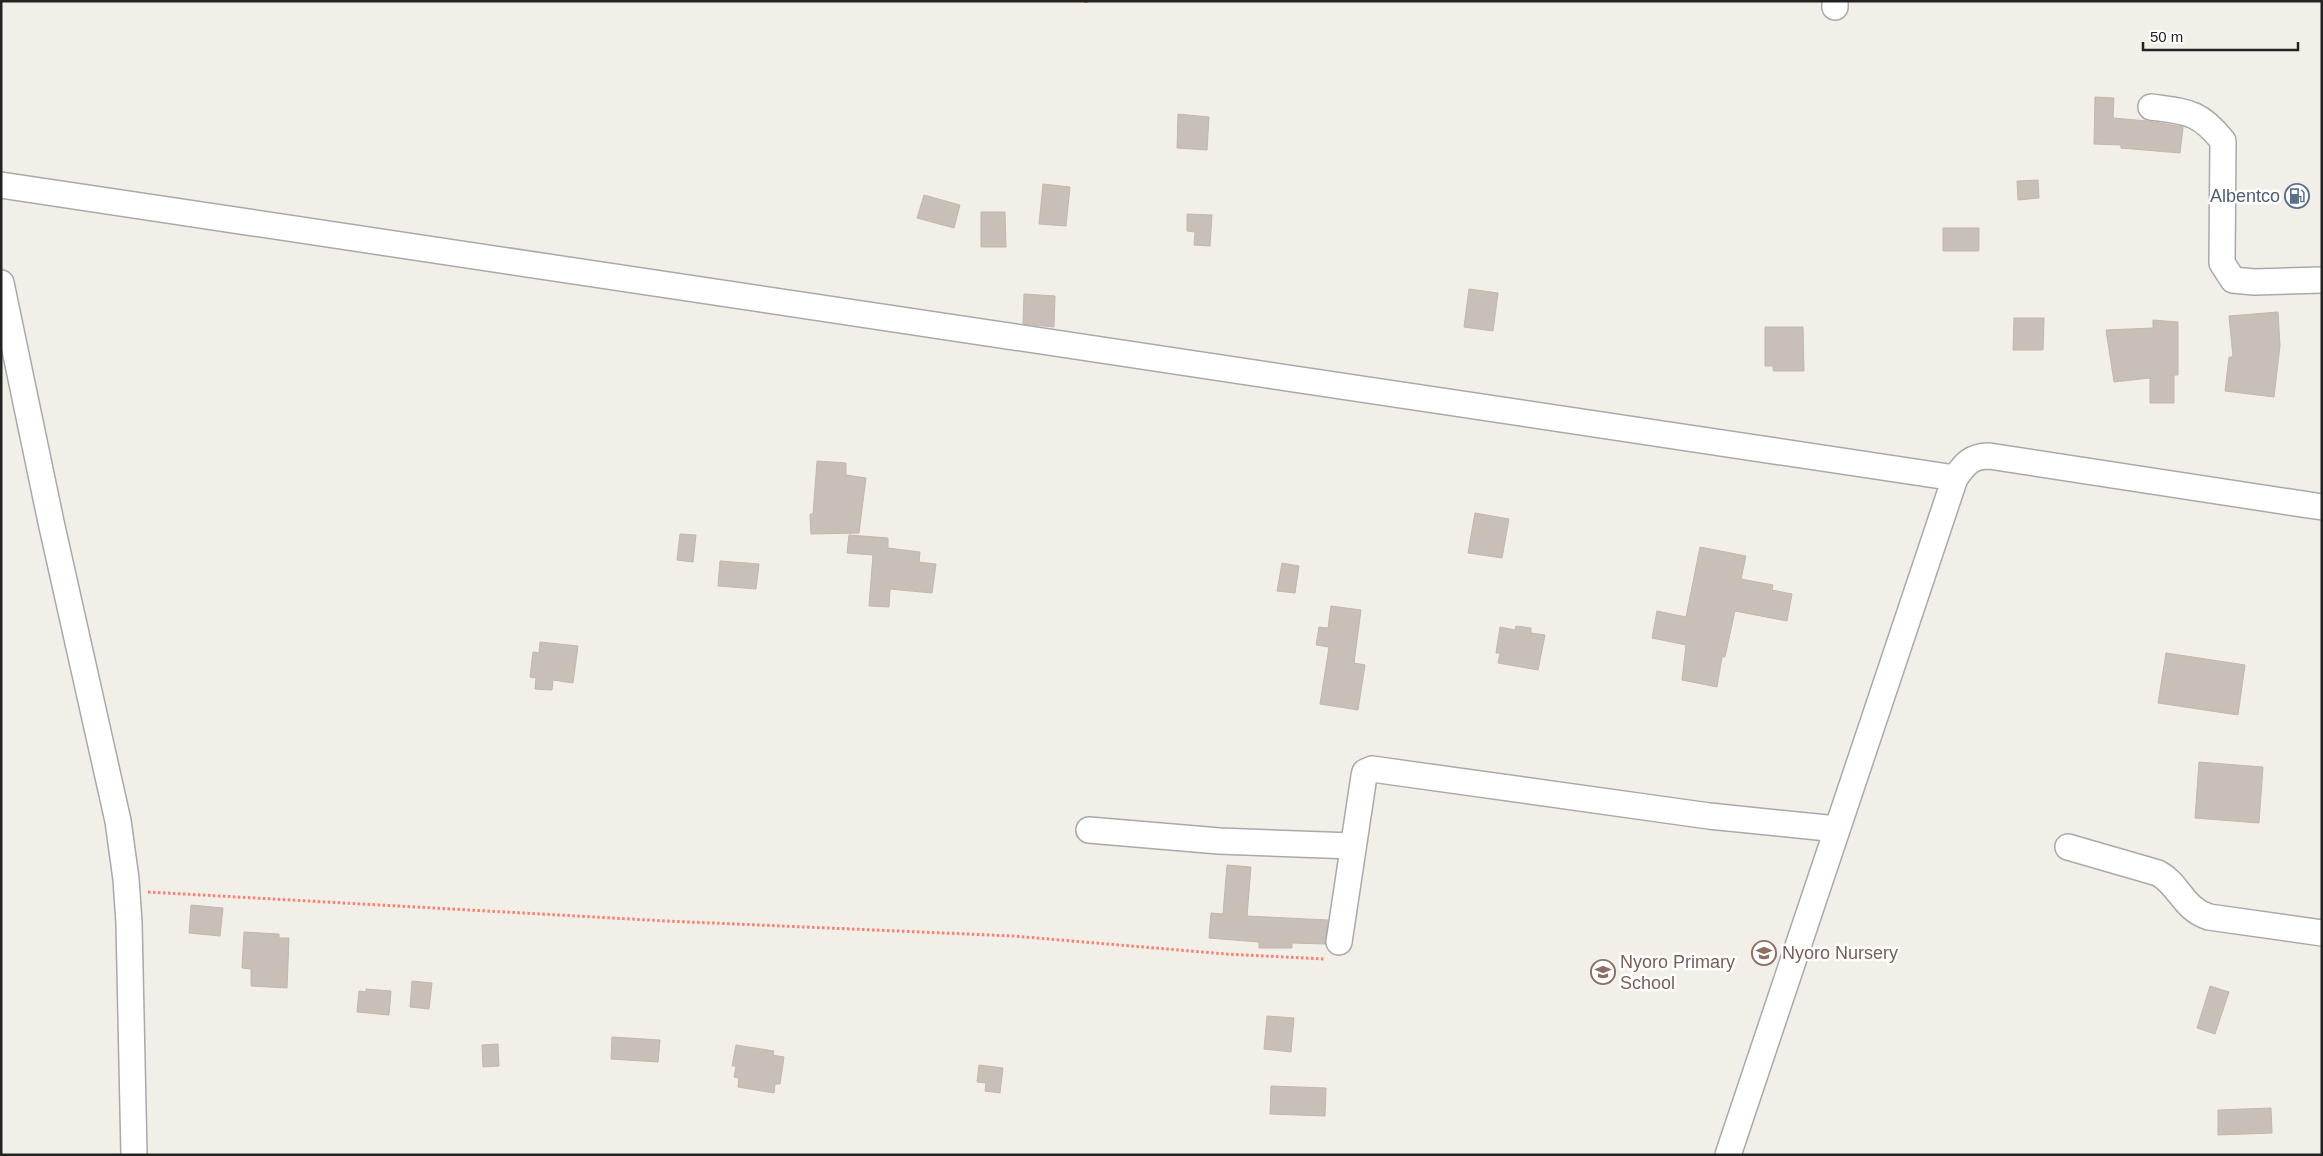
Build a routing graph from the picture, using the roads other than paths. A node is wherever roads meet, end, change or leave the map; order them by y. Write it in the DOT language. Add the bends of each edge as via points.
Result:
graph roads {
  1 [pos="2151,106"];
  2 [pos="1,185"];
  3 [pos="2322,280"];
  4 [pos="1,283"];
  5 [pos="1955,478"];
  6 [pos="2322,508"];
  7 [pos="1837,829"];
  8 [pos="1089,830"];
  9 [pos="1352,846"];
  10 [pos="2068,847"];
  11 [pos="2322,933"];
  12 [pos="1339,942"];
  13 [pos="134,1155"];
  14 [pos="1728,1155"];
  1 -- 3 [label="street" via="2191,113 2210,125 2223,141 2222,264 2233,280"];
  2 -- 5 [label="street"];
  4 -- 13 [label="street" via="50,522 118,821 126,879"];
  5 -- 6 [label="street" via="1965,464 1977,456 1989,456"];
  5 -- 7 [label="street"];
  7 -- 9 [label="street" via="1709,816 1372,769 1365,772"];
  7 -- 14 [label="street"];
  8 -- 9 [label="street" via="1219,841"];
  9 -- 12 [label="street"];
  10 -- 11 [label="street" via="2158,873 2192,910 2203,916"];
}
